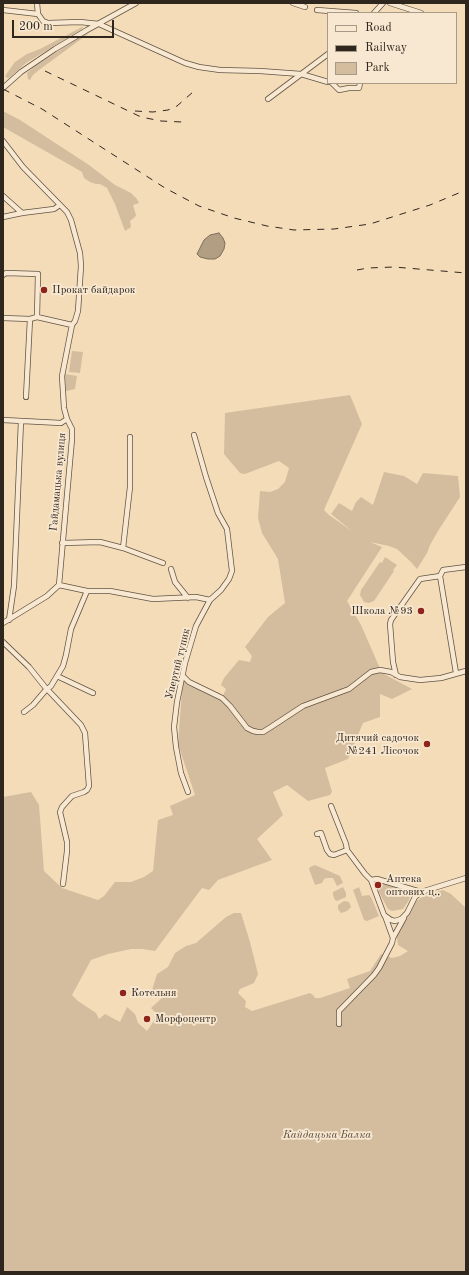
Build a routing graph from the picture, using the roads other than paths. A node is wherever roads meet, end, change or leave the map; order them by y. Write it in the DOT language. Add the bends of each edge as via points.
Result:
graph roads {
  1 [pos="37,3"];
  2 [pos="136,3"];
  3 [pos="294,3"];
  4 [pos="383,3"];
  5 [pos="390,3"];
  6 [pos="305,7"];
  7 [pos="3,10"];
  8 [pos="317,10"];
  9 [pos="343,12"];
  10 [pos="378,12"];
  11 [pos="418,12"];
  12 [pos="38,14"];
  13 [pos="99,24"];
  14 [pos="327,55"];
  15 [pos="301,74"];
  16 [pos="327,82"];
  17 [pos="333,84"];
  18 [pos="359,85"];
  19 [pos="3,88"];
  20 [pos="268,99"];
  21 [pos="3,141"];
  22 [pos="3,196"];
  23 [pos="60,205"];
  24 [pos="22,213"];
  25 [pos="3,217"];
  26 [pos="5,274"];
  27 [pos="37,317"];
  28 [pos="3,318"];
  29 [pos="30,319"];
  30 [pos="72,325"];
  31 [pos="26,397"];
  32 [pos="67,419"];
  33 [pos="3,420"];
  34 [pos="21,421"];
  35 [pos="194,435"];
  36 [pos="130,437"];
  37 [pos="62,543"];
  38 [pos="123,548"];
  39 [pos="163,563"];
  40 [pos="466,566"];
  41 [pos="171,568"];
  42 [pos="440,576"];
  43 [pos="59,585"];
  44 [pos="87,591"];
  45 [pos="188,598"];
  46 [pos="210,600"];
  47 [pos="9,620"];
  48 [pos="3,623"];
  49 [pos="3,642"];
  50 [pos="466,671"];
  51 [pos="456,673"];
  52 [pos="396,675"];
  53 [pos="57,676"];
  54 [pos="183,676"];
  55 [pos="48,689"];
  56 [pos="93,693"];
  57 [pos="24,712"];
  58 [pos="188,792"];
  59 [pos="332,806"];
  60 [pos="317,834"];
  61 [pos="347,850"];
  62 [pos="466,878"];
  63 [pos="371,880"];
  64 [pos="63,884"];
  65 [pos="421,892"];
  66 [pos="407,913"];
  67 [pos="384,915"];
  68 [pos="393,938"];
  69 [pos="339,1024"];
  1 -- 12 [label="street"];
  2 -- 13 [label="street"];
  3 -- 6 [label="street"];
  4 -- 10 [label="street"];
  5 -- 11 [label="street"];
  7 -- 12 [label="street"];
  8 -- 9 [label="street"];
  12 -- 13 [label="street" via="48,23"];
  13 -- 15 [label="street" via="199,68"];
  13 -- 19 [label="street" via="55,49"];
  14 -- 15 [label="street"];
  15 -- 16 [label="street"];
  15 -- 20 [label="street"];
  17 -- 18 [label="street" via="339,90"];
  21 -- 23 [label="street, Гайдамацька вулиця" via="23,167"];
  22 -- 24 [label="street"];
  23 -- 24 [label="street" via="50,210"];
  23 -- 30 [label="street, Гайдамацька вулиця" via="71,220 82,266 78,311"];
  24 -- 25 [label="street"];
  26 -- 27 [label="street" via="38,274"];
  27 -- 29 [label="street"];
  27 -- 30 [label="street"];
  28 -- 29 [label="street"];
  29 -- 31 [label="street"];
  30 -- 32 [label="street, Гайдамацька вулиця" via="62,376"];
  32 -- 34 [label="street" via="61,423"];
  32 -- 37 [label="street, Гайдамацька вулиця" via="72,429 72,439"];
  33 -- 34 [label="street"];
  34 -- 47 [label="street" via="14,586"];
  35 -- 46 [label="street, Упертий тупик" via="213,499 227,529 232,571 221,590"];
  36 -- 38 [label="street" via="130,487"];
  37 -- 38 [label="street, Гайдамацька вулиця" via="100,542"];
  37 -- 43 [label="street, Гайдамацька вулиця"];
  38 -- 39 [label="street, Гайдамацька вулиця"];
  40 -- 42 [label="street" via="443,570"];
  41 -- 45 [label="street" via="175,582"];
  42 -- 51 [label="street"];
  42 -- 52 [label="street" via="420,579 390,622"];
  43 -- 44 [label="street"];
  43 -- 47 [label="street" via="47,596"];
  44 -- 45 [label="street" via="116,592 153,599"];
  44 -- 53 [label="street" via="71,629 66,655"];
  45 -- 46 [label="street"];
  46 -- 54 [label="street, Упертий тупик" via="196,626"];
  47 -- 48 [label="street"];
  49 -- 55 [label="street"];
  50 -- 51 [label="street"];
  51 -- 52 [label="street" via="441,678 420,680"];
  52 -- 54 [label="street" via="380,670 371,672 348,690 303,706 263,732 253,732 222,698 189,682"];
  53 -- 55 [label="street"];
  53 -- 56 [label="street"];
  54 -- 58 [label="street, Упертий тупик" via="176,702 174,727 180,770"];
  55 -- 57 [label="street"];
  55 -- 64 [label="street" via="81,725 89,776 87,790 72,796 60,812 67,842"];
  59 -- 61 [label="street"];
  60 -- 61 [label="street" via="321,833 330,854"];
  61 -- 63 [label="street"];
  62 -- 65 [label="street"];
  63 -- 65 [label="street"];
  63 -- 67 [label="street"];
  65 -- 66 [label="street" via="415,897"];
  66 -- 67 [label="street" via="395,921"];
  66 -- 68 [label="street"];
  67 -- 68 [label="street"];
  68 -- 69 [label="street" via="379,968 339,1011"];
}
